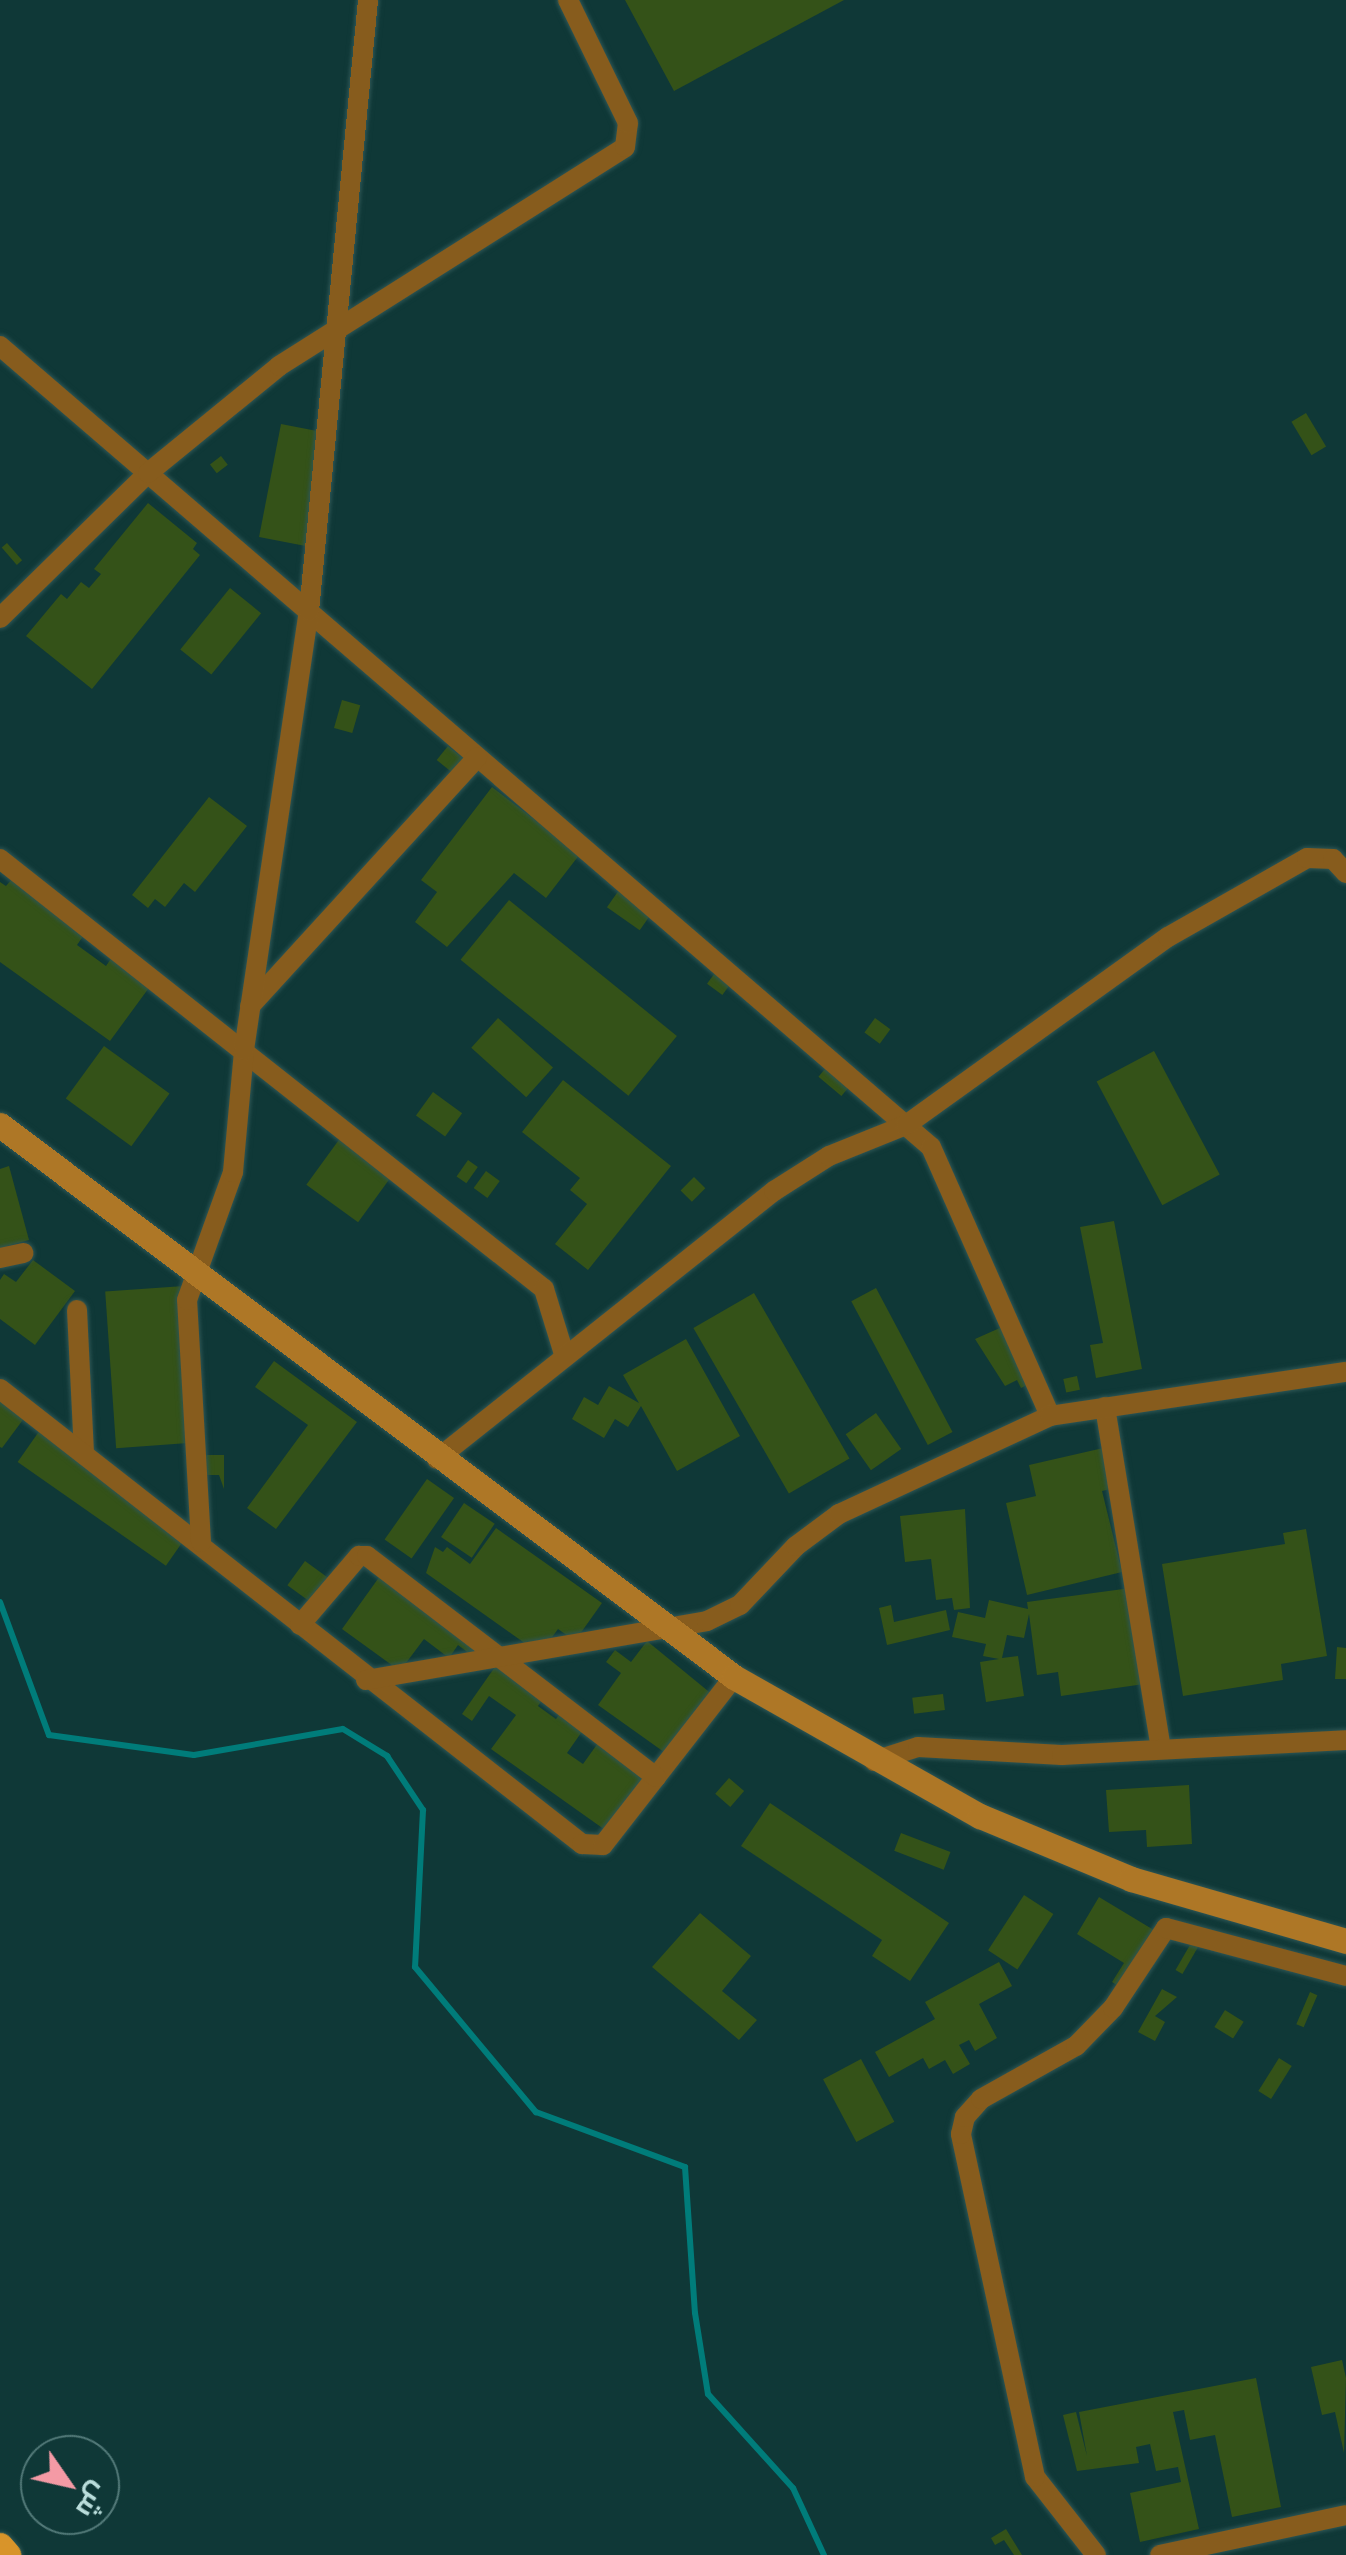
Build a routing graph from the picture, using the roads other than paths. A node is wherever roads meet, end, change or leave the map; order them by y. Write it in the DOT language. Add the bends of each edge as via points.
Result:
graph roads {
  1 [pos="368,0"];
  2 [pos="568,0"];
  3 [pos="332,334"];
  4 [pos="0,346"];
  5 [pos="148,473"];
  6 [pos="309,612"];
  7 [pos="0,618"];
  8 [pos="477,757"];
  9 [pos="0,859"];
  10 [pos="1346,873"];
  11 [pos="250,1006"];
  12 [pos="244,1050"];
  13 [pos="906,1124"];
  14 [pos="6,1135"];
  15 [pos="22,1253"];
  16 [pos="0,1258"];
  17 [pos="192,1270"];
  18 [pos="77,1310"];
  19 [pos="564,1354"];
  20 [pos="1346,1372"];
  21 [pos="0,1390"];
  22 [pos="1106,1407"];
  23 [pos="1050,1416"];
  24 [pos="84,1452"];
  25 [pos="438,1459"];
  26 [pos="200,1542"];
  27 [pos="300,1625"];
  28 [pos="665,1628"];
  29 [pos="502,1655"];
  30 [pos="734,1677"];
  31 [pos="366,1680"];
  32 [pos="1346,1740"];
  33 [pos="1161,1748"];
  34 [pos="874,1761"];
  35 [pos="656,1777"];
  36 [pos="1346,1941"];
  37 [pos="1346,1976"];
  38 [pos="1346,2514"];
  39 [pos="0,2547"];
  40 [pos="7,2555"];
  41 [pos="1096,2555"];
  42 [pos="1160,2555"];
  1 -- 3 [label="street"];
  2 -- 3 [label="street" via="628,123 626,147"];
  3 -- 5 [label="street" via="279,366"];
  3 -- 6 [label="street"];
  4 -- 5 [label="street"];
  5 -- 6 [label="street"];
  5 -- 7 [label="street"];
  6 -- 8 [label="street"];
  6 -- 11 [label="street"];
  8 -- 11 [label="street"];
  8 -- 13 [label="street"];
  9 -- 12 [label="street"];
  10 -- 13 [label="street" via="1333,859 1307,858 1168,937"];
  11 -- 12 [label="street"];
  12 -- 17 [label="street" via="233,1172"];
  12 -- 19 [label="street" via="544,1289"];
  13 -- 19 [label="street" via="828,1156 774,1192"];
  13 -- 23 [label="street" via="931,1147"];
  14 -- 17 [label="main road"];
  15 -- 16 [label="street"];
  17 -- 25 [label="main road"];
  17 -- 26 [label="street" via="186,1332"];
  18 -- 24 [label="street"];
  19 -- 25 [label="street"];
  20 -- 22 [label="street"];
  21 -- 24 [label="street"];
  22 -- 23 [label="street"];
  22 -- 33 [label="street"];
  23 -- 28 [label="street" via="839,1514 728,1612"];
  24 -- 26 [label="street"];
  25 -- 28 [label="main road"];
  26 -- 27 [label="street"];
  27 -- 29 [label="street" via="363,1555"];
  27 -- 31 [label="street"];
  28 -- 29 [label="street"];
  28 -- 30 [label="main road"];
  29 -- 31 [label="street"];
  29 -- 35 [label="street"];
  30 -- 34 [label="main road"];
  30 -- 35 [label="street"];
  31 -- 35 [label="street" via="582,1844 603,1845"];
  32 -- 33 [label="street"];
  33 -- 34 [label="street" via="1062,1754 918,1747"];
  34 -- 36 [label="main road" via="980,1816 1131,1878"];
  37 -- 41 [label="street" via="1166,1928 1113,2008 1076,2046 981,2099 964,2117 961,2134 1035,2477"];
  38 -- 42 [label="street"];
  39 -- 40 [label="highway"];
}
